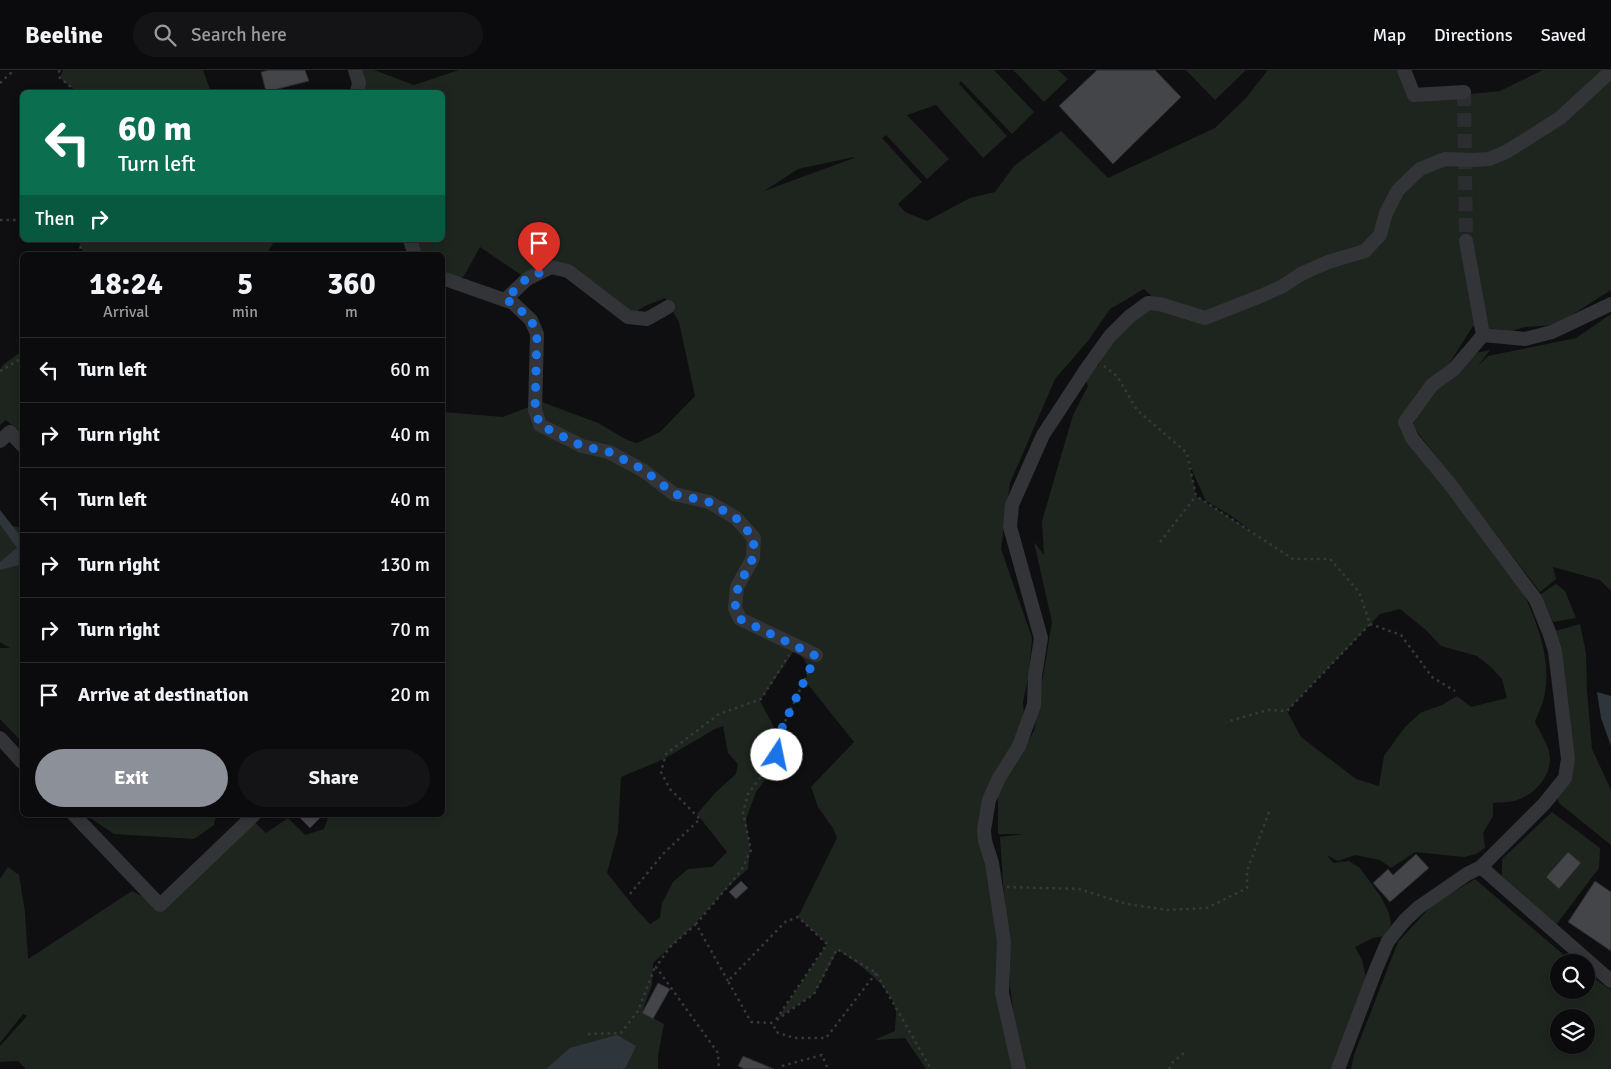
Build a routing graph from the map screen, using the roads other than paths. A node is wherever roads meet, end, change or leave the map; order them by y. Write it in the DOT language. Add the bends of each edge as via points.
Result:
graph roads {
  1 [pos="355,70"];
  2 [pos="1404,70"];
  3 [pos="1611,72"];
  4 [pos="357,90"];
  5 [pos="1464,92"];
  6 [pos="1466,242"];
  7 [pos="445,279"];
  8 [pos="505,300"];
  9 [pos="1611,304"];
  10 [pos="668,307"];
  11 [pos="1482,335"];
  12 [pos="0,441"];
  13 [pos="20,443"];
  14 [pos="816,656"];
  15 [pos="0,738"];
  16 [pos="20,760"];
  17 [pos="76,817"];
  18 [pos="252,817"];
  19 [pos="1481,867"];
  20 [pos="1611,981"];
  21 [pos="1019,1069"];
  22 [pos="1338,1069"];
  1 -- 4 [label="street"];
  2 -- 5 [label="street" via="1414,95"];
  3 -- 21 [label="street" via="1560,118 1506,152 1489,159 1445,159 1420,169 1398,190 1386,213 1380,235 1366,251 1328,262 1205,318 1148,303 1110,336 1044,435 1012,506 1010,527 1042,638 1034,705 1019,746 989,800 984,830 1004,942 1002,993"];
  6 -- 11 [label="street"];
  7 -- 8 [label="street"];
  8 -- 10 [label="street" via="526,279 551,267 568,271 628,317 647,319"];
  8 -- 14 [label="street" via="531,320 537,334 535,410 540,425 582,446 609,452 644,470 674,494 709,502 736,518 754,538 753,558 738,587 735,608 740,619"];
  9 -- 11 [label="street" via="1552,332 1525,339"];
  11 -- 19 [label="street" via="1454,369 1432,385 1405,422 1412,438 1536,600 1555,651 1568,759 1565,778 1544,804"];
  12 -- 13 [label="street" via="10,432"];
  15 -- 16 [label="street"];
  17 -- 18 [label="street" via="160,905"];
  19 -- 20 [label="street"];
  19 -- 22 [label="street" via="1419,906 1388,941"];
}
